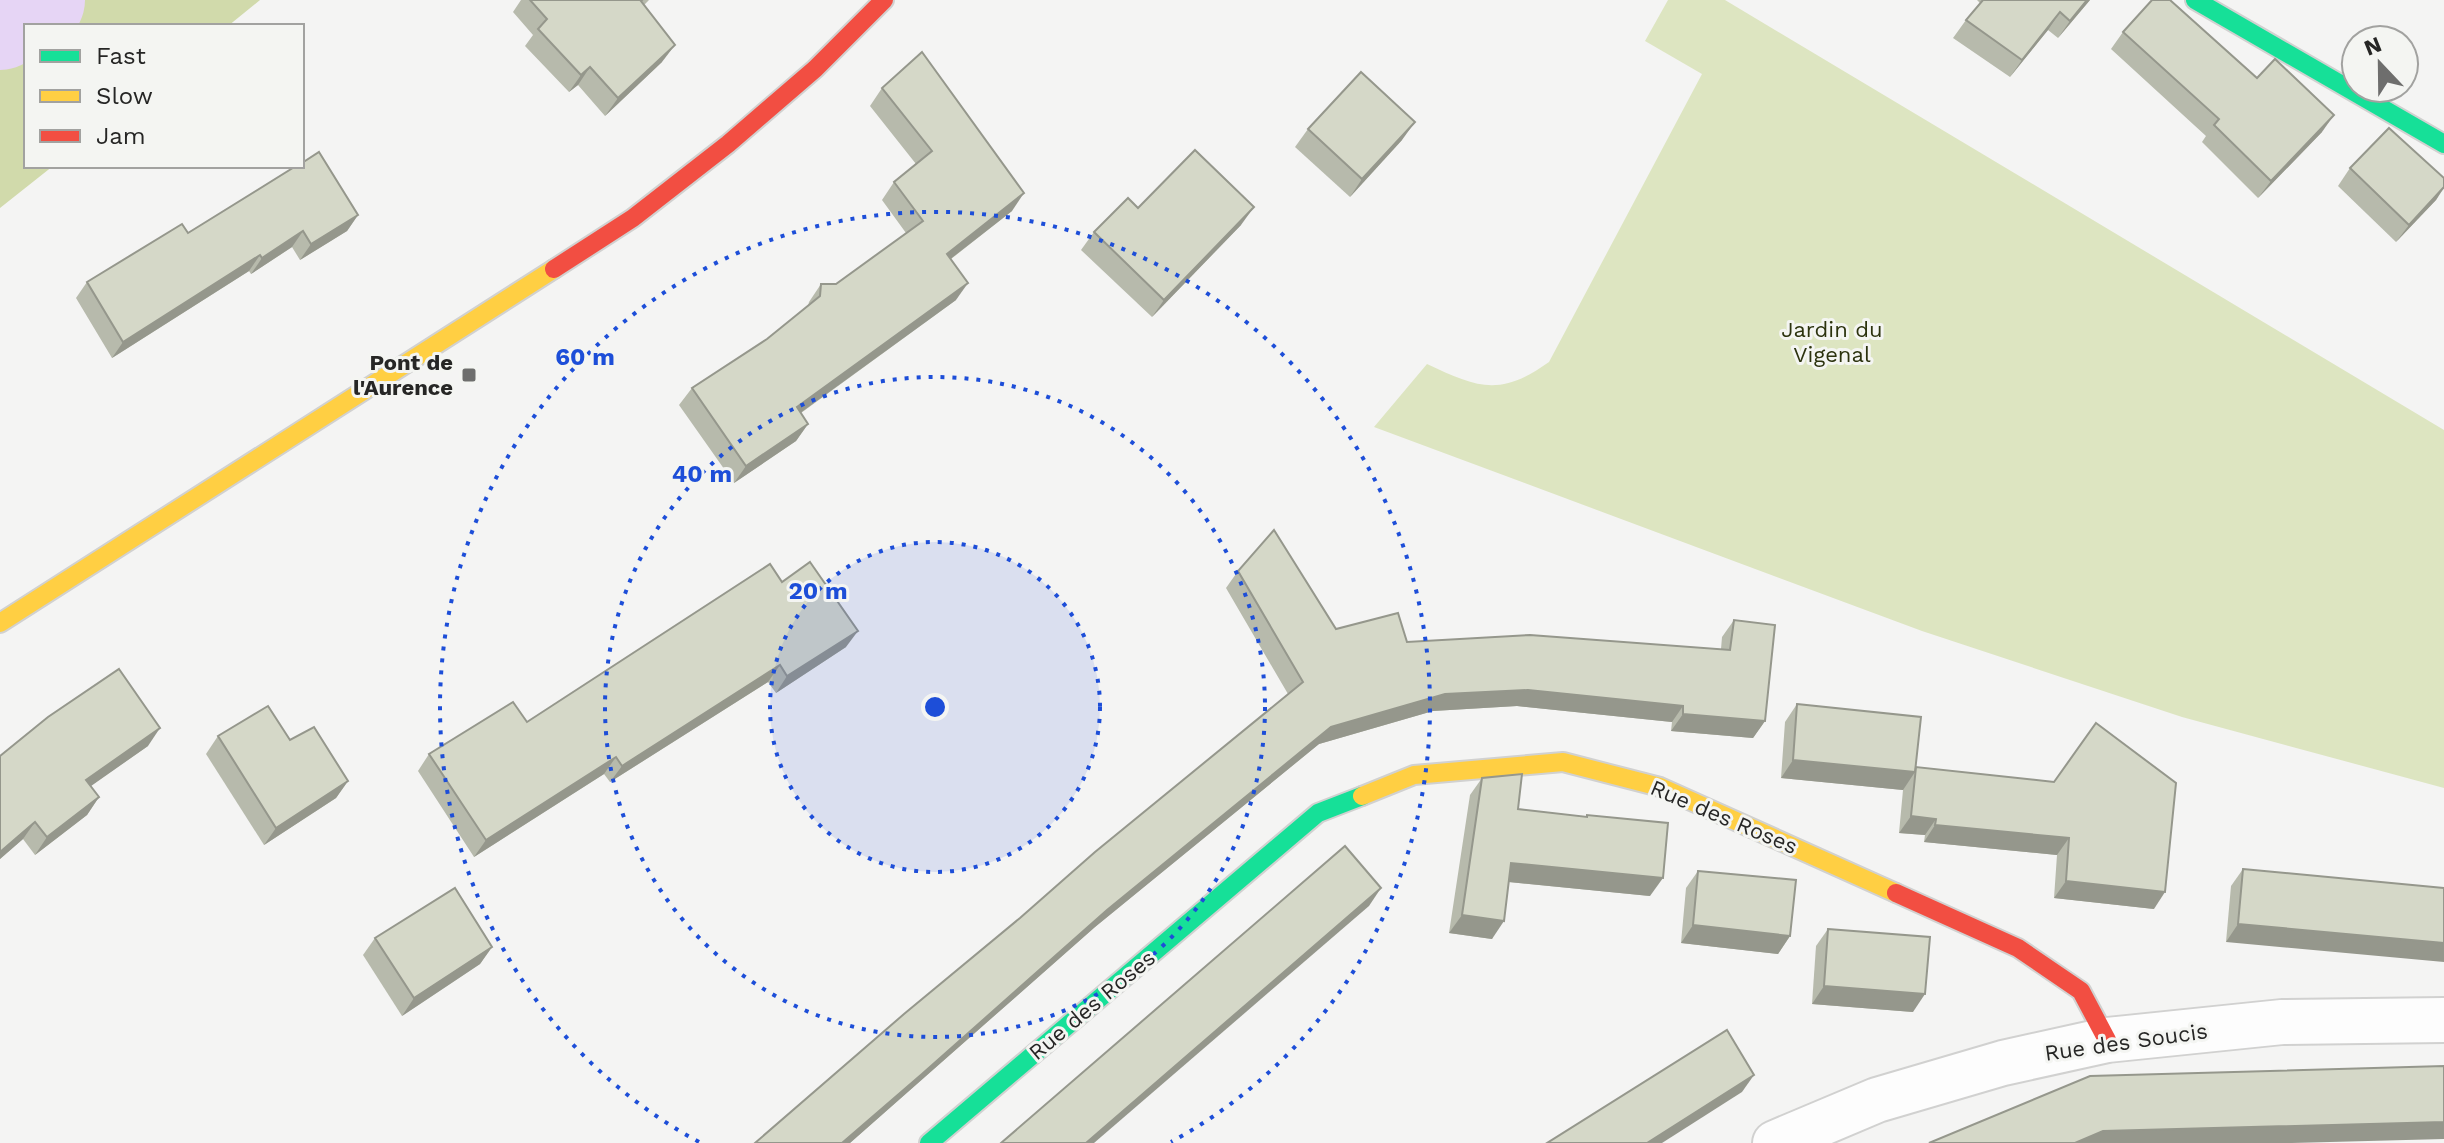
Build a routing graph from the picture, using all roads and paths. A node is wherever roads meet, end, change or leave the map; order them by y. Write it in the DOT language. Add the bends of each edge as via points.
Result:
graph roads {
  1 [pos="884,0"];
  2 [pos="2195,0"];
  3 [pos="2444,144"];
  4 [pos="0,623"];
  5 [pos="2444,1020"];
  6 [pos="2107,1040"];
  7 [pos="929,1143"];
  8 [pos="1775,1143"];
  1 -- 4 [label="street" via="815,69 633,218"];
  2 -- 3 [label="street"];
  5 -- 6 [label="street, Rue des Soucis" via="2282,1022"];
  6 -- 7 [label="street, Rue des Roses" via="2081,991 2018,948 1660,787 1563,762 1444,772 1414,775 1318,813"];
  6 -- 8 [label="street, Rue des Soucis" via="1877,1100"];
}
